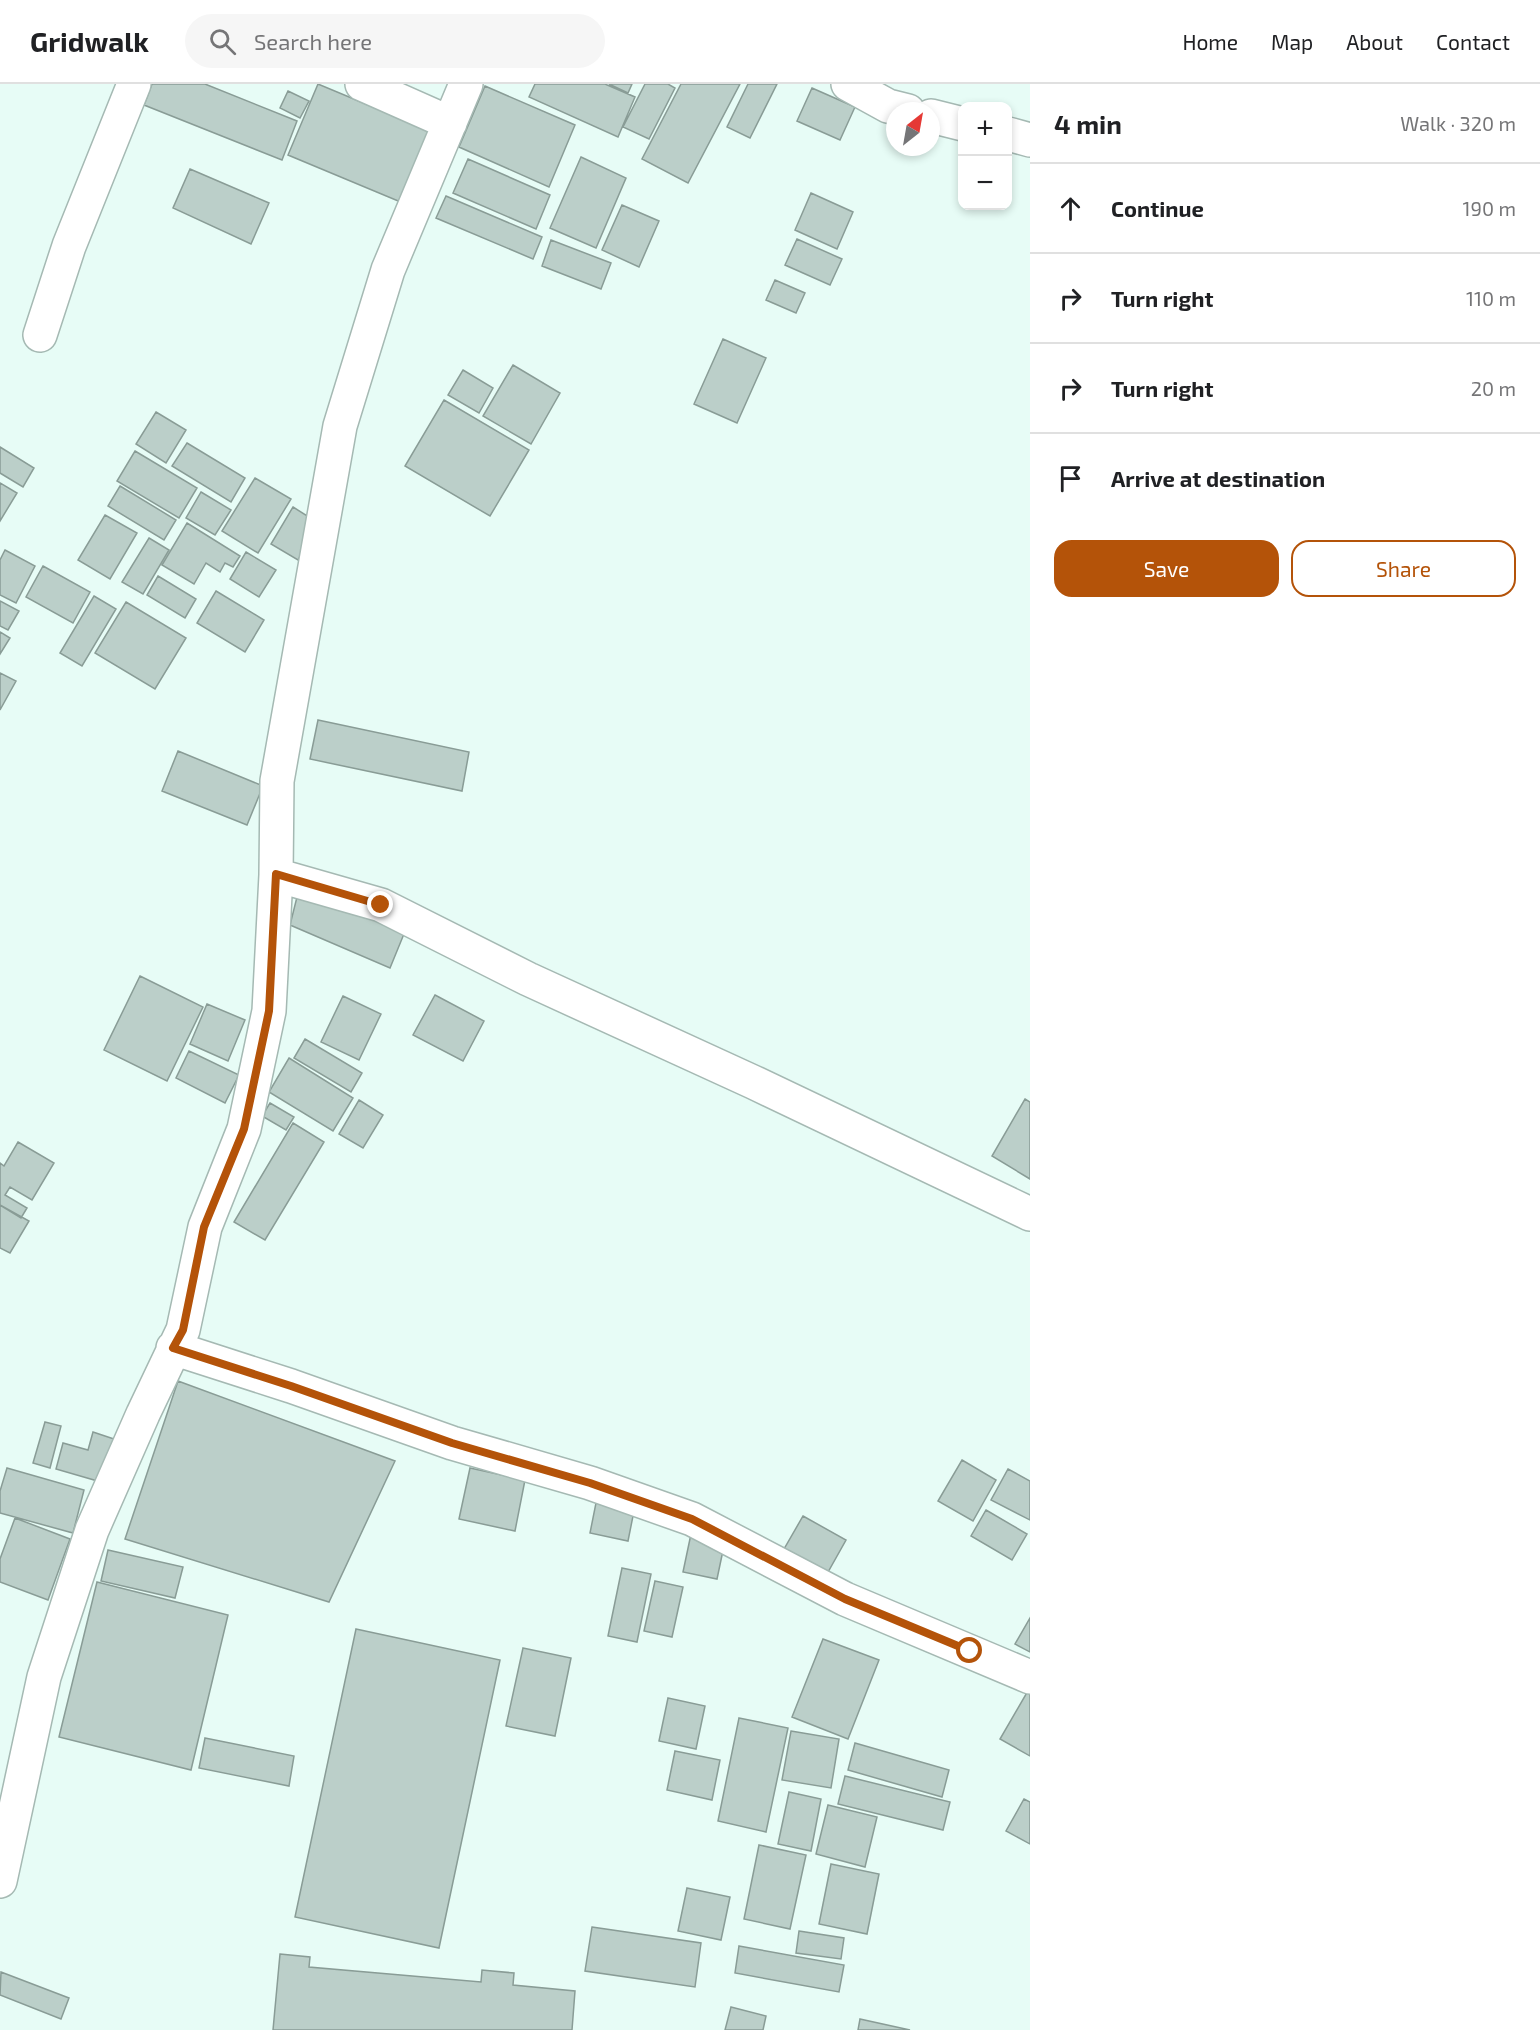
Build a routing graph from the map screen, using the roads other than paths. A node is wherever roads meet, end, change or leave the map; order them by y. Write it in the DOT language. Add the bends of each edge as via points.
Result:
graph roads {
  1 [pos="134,84"];
  2 [pos="362,84"];
  3 [pos="466,84"];
  4 [pos="848,84"];
  5 [pos="886,105"];
  6 [pos="940,118"];
  7 [pos="450,123"];
  8 [pos="958,123"];
  9 [pos="1012,135"];
  10 [pos="1030,140"];
  11 [pos="40,335"];
  12 [pos="276,874"];
  13 [pos="1030,1214"];
  14 [pos="173,1348"];
  15 [pos="1030,1677"];
  16 [pos="0,1881"];
  1 -- 11 [label="street" via="69,246"];
  2 -- 7 [label="street"];
  3 -- 7 [label="street"];
  4 -- 5 [label="street"];
  6 -- 8 [label="street"];
  7 -- 12 [label="street" via="388,270 340,426 277,781"];
  9 -- 10 [label="street"];
  12 -- 13 [label="street" via="381,905 528,979"];
  12 -- 14 [label="street" via="269,1011 244,1129 204,1227 183,1330"];
  14 -- 15 [label="street" via="692,1519 845,1599"];
  14 -- 16 [label="street" via="92,1530 44,1677"];
}
